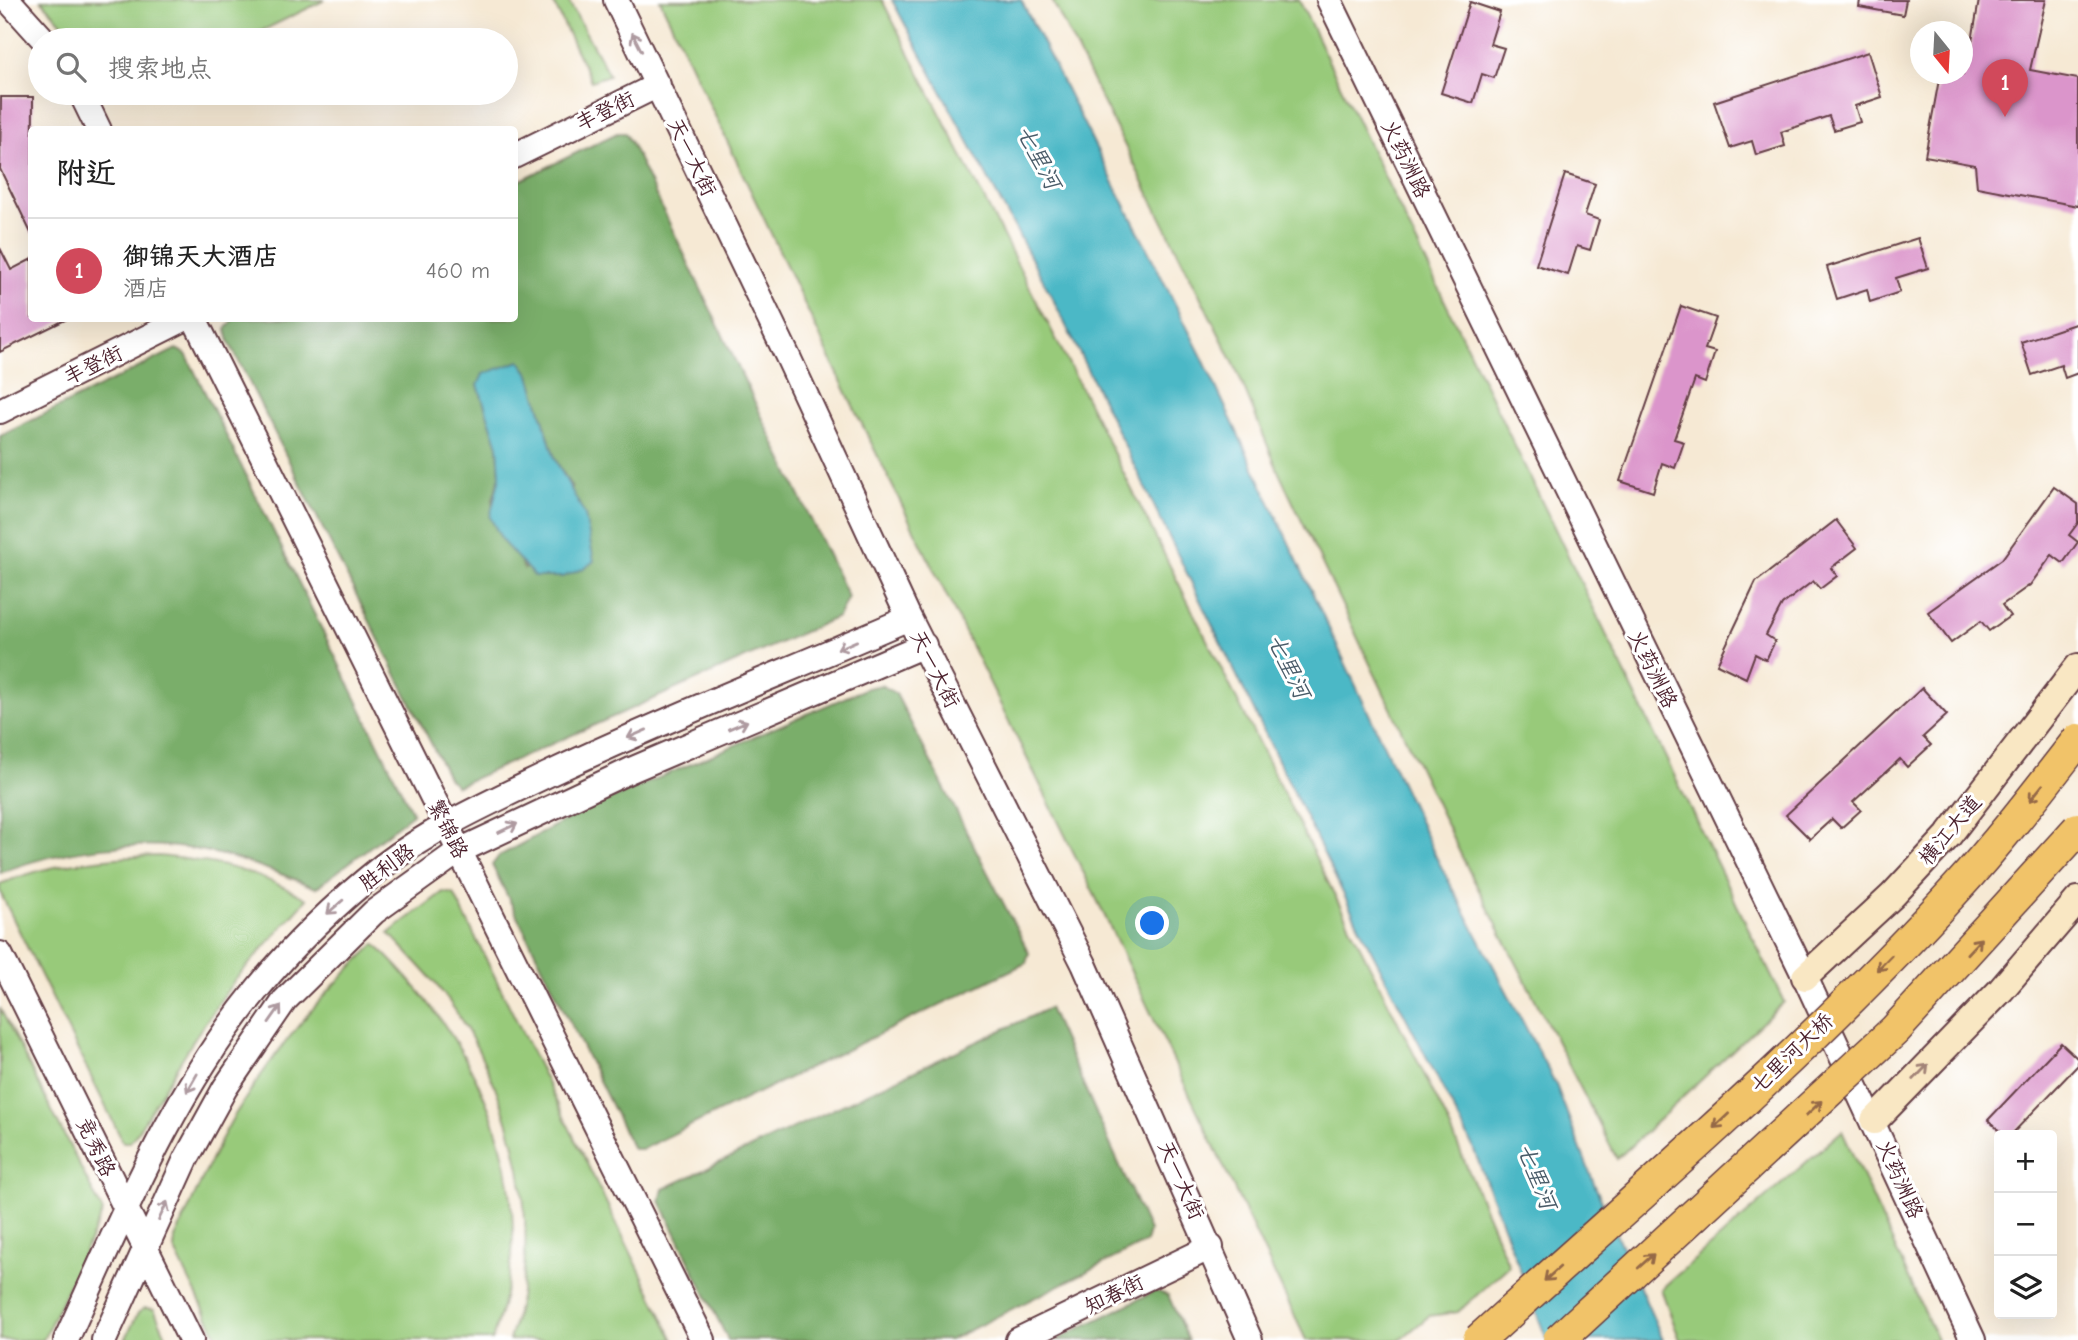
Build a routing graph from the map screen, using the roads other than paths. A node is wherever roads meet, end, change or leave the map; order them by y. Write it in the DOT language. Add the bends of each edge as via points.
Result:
graph roads {
  1 [pos="8,0"];
  2 [pos="616,0"];
  3 [pos="1329,0"];
  4 [pos="33,28"];
  5 [pos="658,85"];
  6 [pos="87,105"];
  7 [pos="97,126"];
  8 [pos="518,154"];
  9 [pos="178,322"];
  10 [pos="196,322"];
  11 [pos="0,411"];
  12 [pos="909,618"];
  13 [pos="924,645"];
  14 [pos="2078,667"];
  15 [pos="2078,740"];
  16 [pos="446,825"];
  17 [pos="2078,828"];
  18 [pos="459,851"];
  19 [pos="2078,900"];
  20 [pos="0,954"];
  21 [pos="1805,977"];
  22 [pos="1874,1121"];
  23 [pos="125,1207"];
  24 [pos="1211,1247"];
  25 [pos="146,1248"];
  26 [pos="66,1340"];
  27 [pos="104,1340"];
  28 [pos="191,1340"];
  29 [pos="703,1340"];
  30 [pos="1018,1340"];
  31 [pos="1250,1340"];
  32 [pos="1479,1340"];
  33 [pos="1559,1340"];
  34 [pos="1973,1340"];
  1 -- 4 [label="street"];
  5 -- 2 [label="street, 天一大街, one-way"];
  3 -- 21 [label="street, 火药洲路"];
  5 -- 8 [label="street, 丰登街"];
  5 -- 12 [label="street, 天一大街"];
  6 -- 7 [label="street"];
  9 -- 11 [label="street, 丰登街"];
  10 -- 16 [label="street, 繁锦路"];
  12 -- 13 [label="street, 天一大街"];
  12 -- 16 [label="street, 胜利路, one-way" via="592,754"];
  18 -- 13 [label="street, one-way" via="631,770"];
  13 -- 24 [label="street, 天一大街" via="1084,964"];
  14 -- 21 [label="main road, 横江大道" via="1948,836"];
  15 -- 32 [label="highway, 七里河大桥, one-way, bridge" via="1958,887 1858,990"];
  16 -- 18 [label="street, 繁锦路"];
  16 -- 23 [label="street, 胜利路, one-way" via="384,866 318,922 258,988 199,1071"];
  33 -- 17 [label="highway, one-way, bridge" via="1895,1030"];
  25 -- 18 [label="street, one-way" via="186,1159 225,1088 285,1000 374,912"];
  18 -- 29 [label="street, 繁锦路"];
  22 -- 19 [label="main road, one-way" via="2001,990"];
  20 -- 23 [label="street, 竞秀路"];
  21 -- 22 [label="street, 火药洲路"];
  22 -- 34 [label="street, 火药洲路"];
  23 -- 25 [label="street, 竞秀路"];
  23 -- 26 [label="street, 胜利路"];
  24 -- 30 [label="street, 知春街"];
  24 -- 31 [label="street, 天一大街"];
  25 -- 27 [label="street"];
  25 -- 28 [label="street, 竞秀路"];
}
